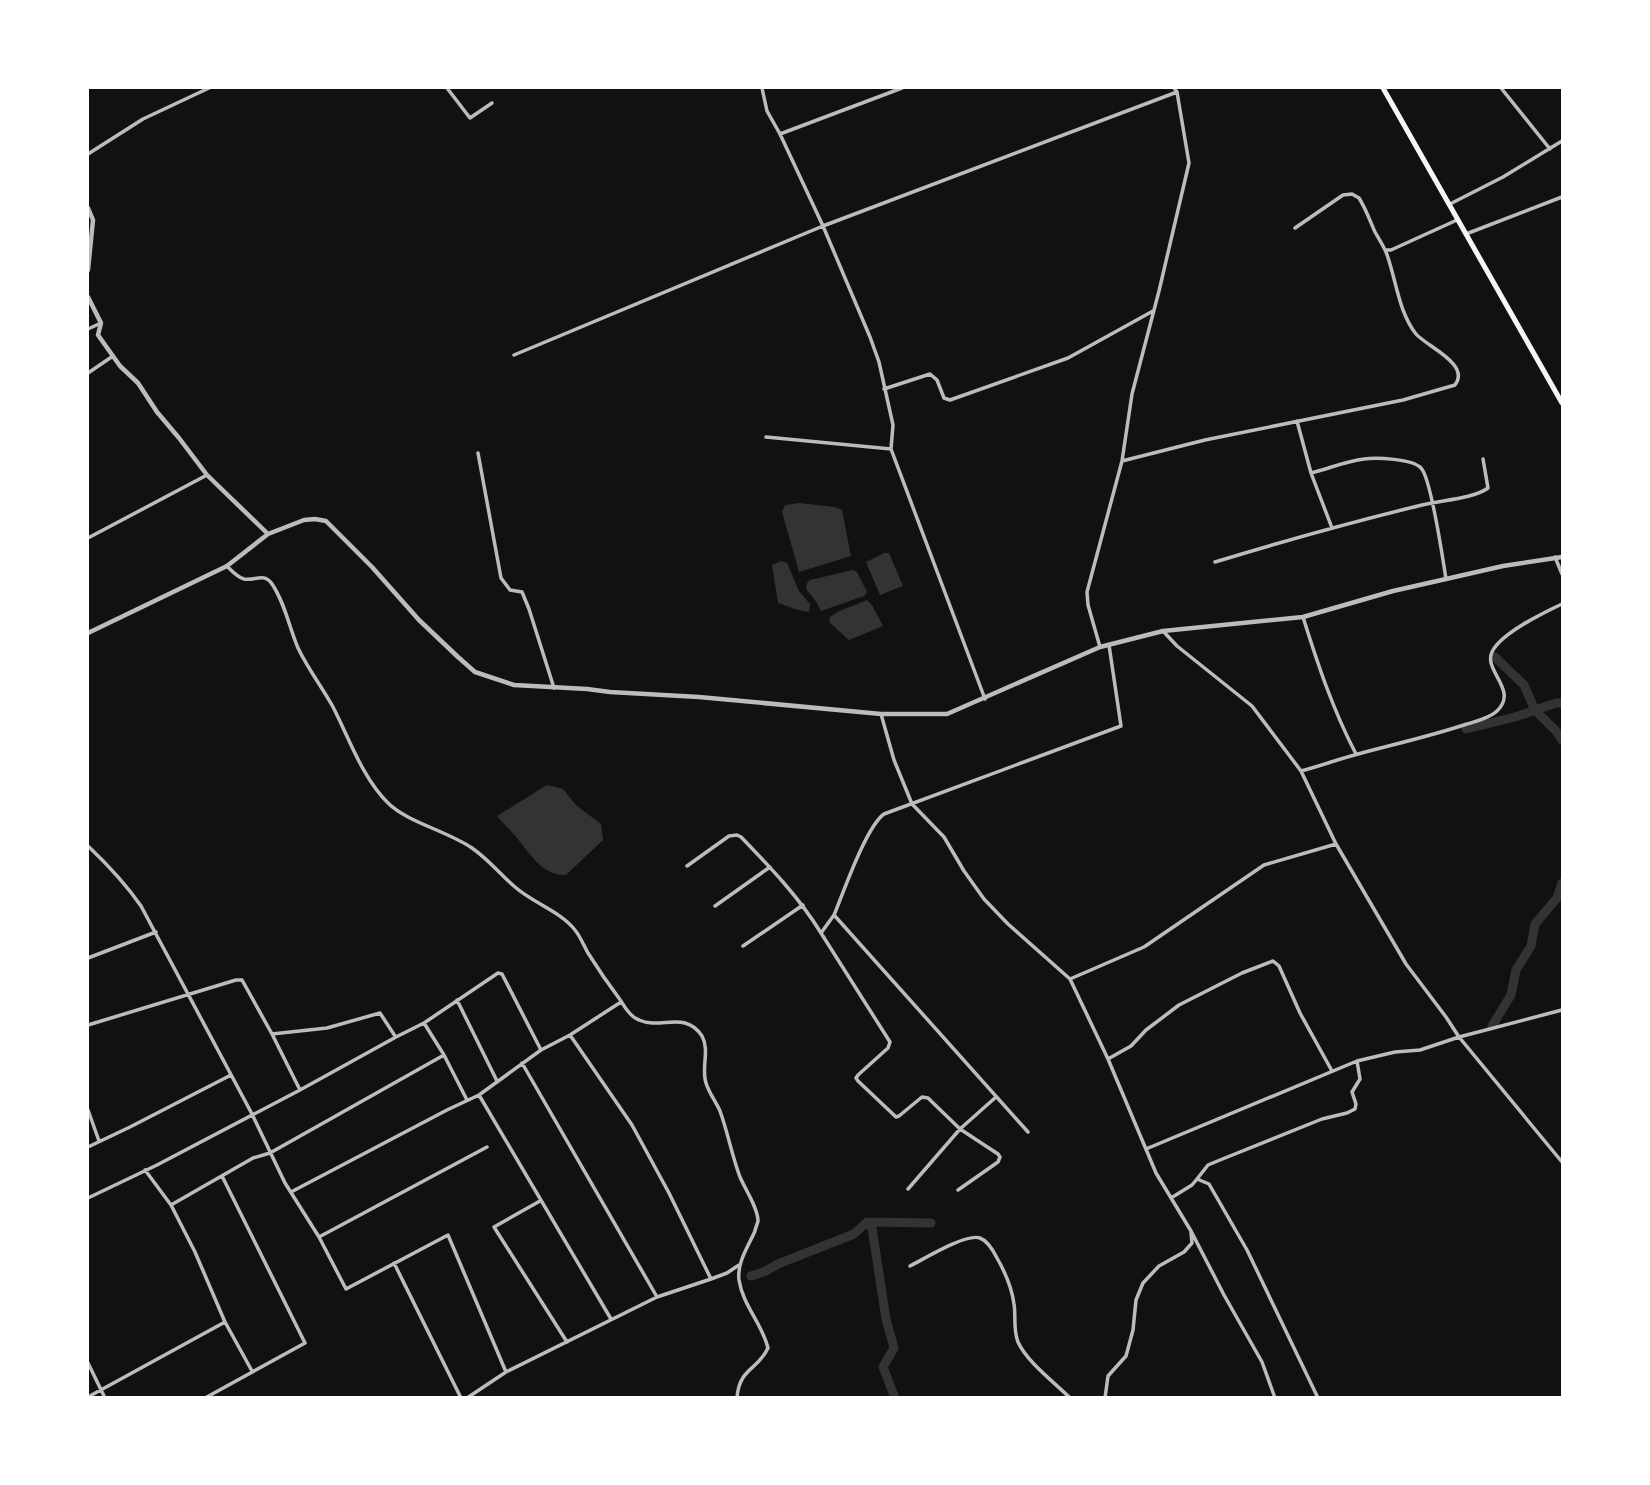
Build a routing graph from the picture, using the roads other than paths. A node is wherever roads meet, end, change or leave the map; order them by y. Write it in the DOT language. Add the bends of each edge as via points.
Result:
graph roads {
  1 [pos="209,88"];
  2 [pos="447,88"];
  3 [pos="762,88"];
  4 [pos="902,88"];
  5 [pos="1383,88"];
  6 [pos="1501,88"];
  7 [pos="1176,90"];
  8 [pos="492,103"];
  9 [pos="780,134"];
  10 [pos="1563,141"];
  11 [pos="1550,149"];
  12 [pos="88,154"];
  13 [pos="1563,197"];
  14 [pos="1450,204"];
  15 [pos="88,208"];
  16 [pos="1459,220"];
  17 [pos="823,226"];
  18 [pos="1294,228"];
  19 [pos="1466,234"];
  20 [pos="1385,250"];
  21 [pos="88,270"];
  22 [pos="88,297"];
  23 [pos="1153,311"];
  24 [pos="101,323"];
  25 [pos="88,329"];
  26 [pos="514,355"];
  27 [pos="113,356"];
  28 [pos="88,373"];
  29 [pos="884,389"];
  30 [pos="1563,403"];
  31 [pos="1297,421"];
  32 [pos="766,438"];
  33 [pos="891,449"];
  34 [pos="478,453"];
  35 [pos="1483,459"];
  36 [pos="1122,461"];
  37 [pos="1311,474"];
  38 [pos="207,475"];
  39 [pos="1432,502"];
  40 [pos="1332,528"];
  41 [pos="268,534"];
  42 [pos="88,538"];
  43 [pos="1555,557"];
  44 [pos="1563,557"];
  45 [pos="1215,562"];
  46 [pos="226,565"];
  47 [pos="1563,574"];
  48 [pos="1446,579"];
  49 [pos="1563,604"];
  50 [pos="1303,617"];
  51 [pos="1163,631"];
  52 [pos="88,633"];
  53 [pos="1109,645"];
  54 [pos="1100,647"];
  55 [pos="554,688"];
  56 [pos="985,699"];
  57 [pos="881,714"];
  58 [pos="1356,754"];
  59 [pos="1301,771"];
  60 [pos="912,804"];
  61 [pos="1336,844"];
  62 [pos="88,846"];
  63 [pos="687,866"];
  64 [pos="770,867"];
  65 [pos="803,905"];
  66 [pos="715,906"];
  67 [pos="834,915"];
  68 [pos="156,932"];
  69 [pos="821,933"];
  70 [pos="743,946"];
  71 [pos="88,958"];
  72 [pos="1070,979"];
  73 [pos="187,995"];
  74 [pos="457,1000"];
  75 [pos="621,1002"];
  76 [pos="1563,1010"];
  77 [pos="424,1023"];
  78 [pos="88,1025"];
  79 [pos="272,1034"];
  80 [pos="570,1035"];
  81 [pos="396,1037"];
  82 [pos="1460,1037"];
  83 [pos="541,1049"];
  84 [pos="444,1055"];
  85 [pos="1108,1059"];
  86 [pos="1357,1061"];
  87 [pos="522,1063"];
  88 [pos="1332,1071"];
  89 [pos="231,1075"];
  90 [pos="497,1081"];
  91 [pos="300,1090"];
  92 [pos="479,1095"];
  93 [pos="996,1097"];
  94 [pos="467,1100"];
  95 [pos="88,1110"];
  96 [pos="252,1114"];
  97 [pos="960,1129"];
  98 [pos="1028,1132"];
  99 [pos="99,1142"];
  100 [pos="88,1147"];
  101 [pos="487,1147"];
  102 [pos="1146,1149"];
  103 [pos="270,1153"];
  104 [pos="1563,1162"];
  105 [pos="145,1170"];
  106 [pos="222,1176"];
  107 [pos="1197,1178"];
  108 [pos="908,1189"];
  109 [pos="958,1190"];
  110 [pos="291,1192"];
  111 [pos="88,1198"];
  112 [pos="1171,1198"];
  113 [pos="540,1201"];
  114 [pos="171,1205"];
  115 [pos="1191,1231"];
  116 [pos="319,1237"];
  117 [pos="394,1263"];
  118 [pos="739,1265"];
  119 [pos="910,1266"];
  120 [pos="711,1279"];
  121 [pos="657,1297"];
  122 [pos="611,1319"];
  123 [pos="225,1322"];
  124 [pos="567,1342"];
  125 [pos="88,1363"];
  126 [pos="253,1371"];
  127 [pos="506,1372"];
  128 [pos="101,1390"];
  129 [pos="88,1397"];
  130 [pos="105,1398"];
  131 [pos="205,1398"];
  132 [pos="461,1398"];
  133 [pos="467,1398"];
  134 [pos="737,1398"];
  135 [pos="1070,1398"];
  136 [pos="1105,1398"];
  137 [pos="1275,1398"];
  138 [pos="1318,1398"];
  1 -- 12 [label="street" via="143,119"];
  2 -- 8 [label="street" via="470,118"];
  3 -- 9 [label="street" via="767,111"];
  4 -- 9 [label="street"];
  5 -- 14 [label="main road"];
  6 -- 11 [label="street"];
  7 -- 17 [label="street"];
  7 -- 23 [label="street" via="1189,163"];
  9 -- 17 [label="street"];
  10 -- 11 [label="street"];
  11 -- 14 [label="street"];
  13 -- 19 [label="street"];
  14 -- 16 [label="main road"];
  15 -- 21 [label="street" via="93,220"];
  16 -- 19 [label="main road"];
  16 -- 20 [label="street"];
  17 -- 26 [label="street"];
  17 -- 29 [label="street" via="870,337"];
  18 -- 20 [label="street" via="1343,195 1352,194 1359,198"];
  19 -- 30 [label="main road"];
  20 -- 31 [label="street" via="1406,319 1418,336 1445,355 1458,382 1403,400"];
  22 -- 24 [label="street"];
  23 -- 29 [label="street" via="1068,358 950,400 944,398 930,374"];
  23 -- 36 [label="street" via="1132,394"];
  24 -- 25 [label="street"];
  24 -- 27 [label="street" via="98,335"];
  27 -- 28 [label="street"];
  27 -- 38 [label="street"];
  29 -- 33 [label="street" via="893,425"];
  31 -- 36 [label="street"];
  31 -- 37 [label="street"];
  32 -- 33 [label="street"];
  33 -- 56 [label="street"];
  34 -- 55 [label="street" via="501,578 510,590 522,592"];
  35 -- 39 [label="street" via="1488,488"];
  36 -- 54 [label="street" via="1087,592"];
  37 -- 39 [label="street" via="1365,459 1412,462 1424,471"];
  37 -- 40 [label="street"];
  38 -- 41 [label="street"];
  38 -- 42 [label="street"];
  39 -- 40 [label="street"];
  39 -- 48 [label="street"];
  40 -- 45 [label="street"];
  41 -- 46 [label="street"];
  41 -- 55 [label="street" via="304,520 326,521 475,672 514,685"];
  43 -- 44 [label="street"];
  43 -- 47 [label="street"];
  43 -- 48 [label="street"];
  46 -- 52 [label="street"];
  46 -- 75 [label="street" via="242,579 262,576 272,584 298,647 376,790 404,814 472,848 516,888 575,930"];
  48 -- 50 [label="street"];
  49 -- 58 [label="street" via="1520,626 1492,651 1491,662 1504,689 1502,706 1495,714"];
  50 -- 51 [label="street"];
  50 -- 58 [label="street" via="1326,689"];
  51 -- 53 [label="street"];
  51 -- 59 [label="street" via="1252,706"];
  53 -- 54 [label="street"];
  53 -- 60 [label="street" via="1121,726"];
  54 -- 56 [label="street"];
  55 -- 57 [label="street"];
  56 -- 57 [label="street" via="947,714"];
  57 -- 60 [label="street"];
  58 -- 59 [label="street"];
  59 -- 61 [label="street"];
  60 -- 67 [label="street" via="878,818"];
  60 -- 72 [label="street" via="944,837 984,899"];
  61 -- 72 [label="street" via="1264,865 1144,947"];
  61 -- 82 [label="street" via="1406,964"];
  62 -- 68 [label="street" via="128,886"];
  63 -- 64 [label="street" via="737,835"];
  64 -- 65 [label="street"];
  64 -- 66 [label="street"];
  65 -- 69 [label="street"];
  65 -- 70 [label="street"];
  67 -- 69 [label="street"];
  67 -- 93 [label="street"];
  68 -- 71 [label="street"];
  68 -- 73 [label="street"];
  69 -- 97 [label="street" via="890,1042 858,1075 858,1081 896,1117 925,1097"];
  72 -- 85 [label="street"];
  73 -- 78 [label="street"];
  73 -- 79 [label="street" via="242,980"];
  73 -- 89 [label="street"];
  74 -- 77 [label="street"];
  74 -- 83 [label="street" via="501,974"];
  74 -- 90 [label="street"];
  75 -- 80 [label="street"];
  75 -- 118 [label="street" via="639,1020 683,1022 702,1037 705,1080 758,1222"];
  76 -- 82 [label="street"];
  77 -- 81 [label="street"];
  77 -- 84 [label="street"];
  79 -- 81 [label="street" via="327,1028 380,1013"];
  79 -- 91 [label="street"];
  80 -- 83 [label="street"];
  80 -- 120 [label="street" via="632,1125"];
  81 -- 91 [label="street"];
  82 -- 86 [label="street" via="1420,1050"];
  82 -- 104 [label="street"];
  83 -- 87 [label="street"];
  84 -- 94 [label="street"];
  84 -- 103 [label="street"];
  85 -- 88 [label="street" via="1179,1004 1273,961"];
  85 -- 102 [label="street"];
  86 -- 88 [label="street"];
  86 -- 107 [label="street" via="1360,1079 1352,1092 1355,1109 1208,1165"];
  87 -- 90 [label="street"];
  87 -- 121 [label="street"];
  88 -- 102 [label="street"];
  89 -- 96 [label="street"];
  89 -- 99 [label="street"];
  90 -- 92 [label="street"];
  91 -- 96 [label="street"];
  92 -- 94 [label="street"];
  92 -- 113 [label="street"];
  93 -- 97 [label="street"];
  93 -- 98 [label="street"];
  94 -- 110 [label="street"];
  95 -- 99 [label="street"];
  96 -- 103 [label="street"];
  96 -- 105 [label="street"];
  97 -- 108 [label="street"];
  97 -- 109 [label="street" via="1000,1159"];
  99 -- 100 [label="street"];
  101 -- 116 [label="street"];
  102 -- 112 [label="street"];
  103 -- 106 [label="street"];
  103 -- 110 [label="street"];
  105 -- 111 [label="street"];
  105 -- 114 [label="street"];
  106 -- 114 [label="street"];
  106 -- 126 [label="street" via="305,1343"];
  107 -- 112 [label="street"];
  107 -- 138 [label="street" via="1209,1184 1247,1250"];
  110 -- 116 [label="street"];
  112 -- 115 [label="street"];
  113 -- 122 [label="street"];
  113 -- 124 [label="street" via="494,1227"];
  114 -- 123 [label="street"];
  115 -- 136 [label="street" via="1192,1243 1184,1252 1159,1266 1143,1283 1126,1356 1108,1376"];
  115 -- 137 [label="street" via="1262,1362"];
  116 -- 117 [label="street" via="346,1289"];
  117 -- 127 [label="street" via="448,1235"];
  117 -- 132 [label="street"];
  118 -- 120 [label="street"];
  118 -- 134 [label="street" via="743,1296 768,1348 741,1378"];
  119 -- 135 [label="street" via="962,1240 982,1238 1003,1267 1010,1286 1018,1341"];
  120 -- 121 [label="street"];
  121 -- 122 [label="street"];
  122 -- 124 [label="street"];
  123 -- 126 [label="street"];
  123 -- 128 [label="street"];
  124 -- 127 [label="street"];
  125 -- 128 [label="street"];
  126 -- 131 [label="street"];
  127 -- 133 [label="street"];
  128 -- 129 [label="street"];
  128 -- 130 [label="street"];
}
